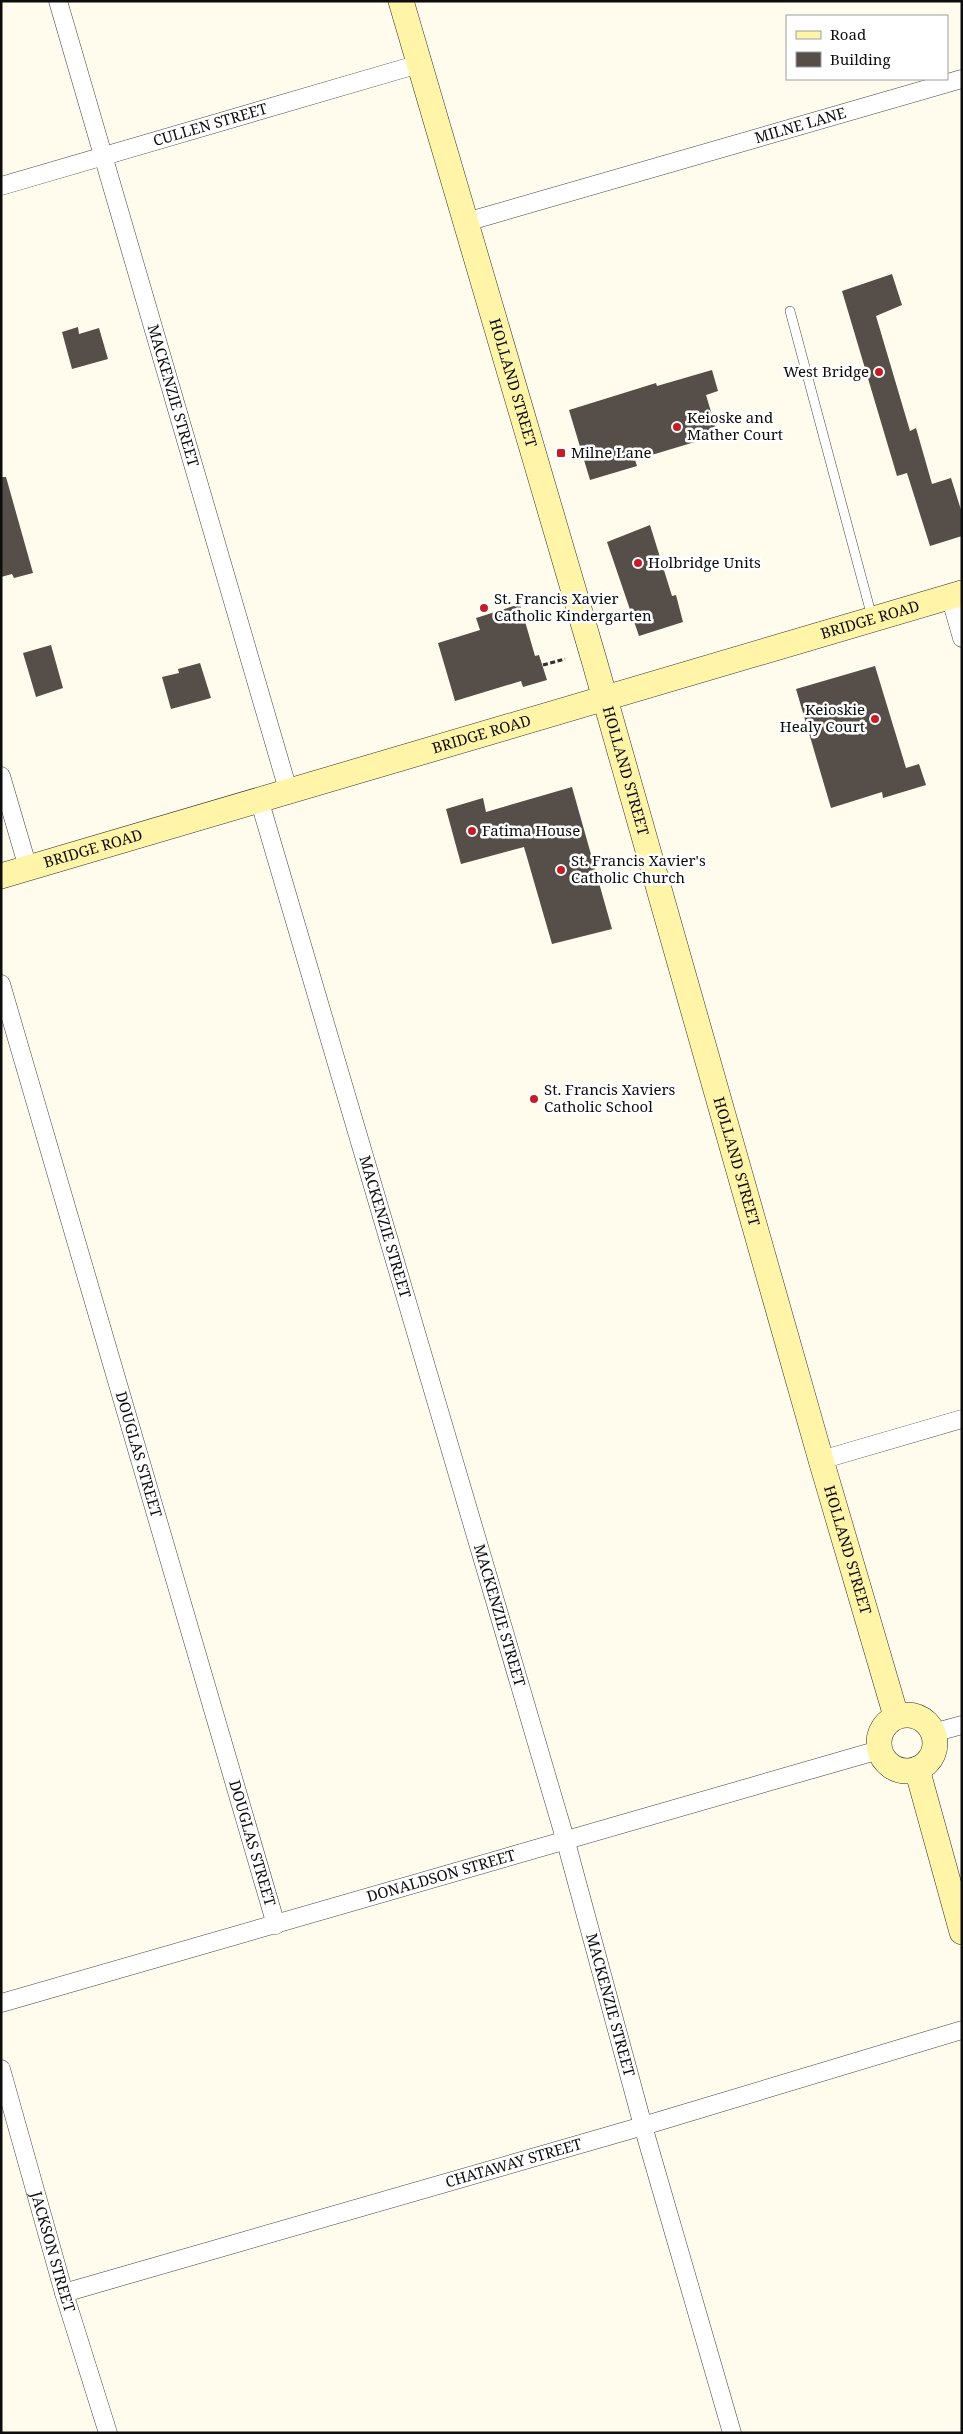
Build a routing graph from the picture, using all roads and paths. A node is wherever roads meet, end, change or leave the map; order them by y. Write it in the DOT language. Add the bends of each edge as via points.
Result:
graph roads {
  1 [pos="58,1"];
  2 [pos="401,1"];
  3 [pos="419,64"];
  4 [pos="962,79"];
  5 [pos="103,156"];
  6 [pos="1,186"];
  7 [pos="466,222"];
  8 [pos="790,311"];
  9 [pos="956,595"];
  10 [pos="872,619"];
  11 [pos="962,638"];
  12 [pos="565,659"];
  13 [pos="542,665"];
  14 [pos="604,698"];
  15 [pos="1,776"];
  16 [pos="288,790"];
  17 [pos="259,799"];
  18 [pos="28,868"];
  19 [pos="1,876"];
  20 [pos="1,984"];
  21 [pos="962,1419"];
  22 [pos="821,1460"];
  23 [pos="896,1716"];
  24 [pos="962,1725"];
  25 [pos="933,1733"];
  26 [pos="879,1750"];
  27 [pos="917,1769"];
  28 [pos="566,1842"];
  29 [pos="276,1925"];
  30 [pos="962,1932"];
  31 [pos="1,2003"];
  32 [pos="962,2030"];
  33 [pos="1,2069"];
  34 [pos="643,2126"];
  35 [pos="64,2292"];
  36 [pos="108,2433"];
  37 [pos="732,2433"];
  1 -- 5 [label="street, MACKENZIE STREET"];
  2 -- 3 [label="street, HOLLAND STREET"];
  3 -- 5 [label="street, CULLEN STREET"];
  3 -- 7 [label="street, HOLLAND STREET"];
  4 -- 7 [label="street, MILNE LANE"];
  5 -- 6 [label="street, CULLEN STREET"];
  5 -- 16 [label="street, MACKENZIE STREET"];
  7 -- 14 [label="street, HOLLAND STREET"];
  8 -- 10 [label="lane"];
  9 -- 10 [label="street, BRIDGE ROAD"];
  9 -- 11 [label="street"];
  10 -- 14 [label="street, BRIDGE ROAD"];
  12 -- 13 [label="path"];
  14 -- 16 [label="street, BRIDGE ROAD"];
  14 -- 22 [label="street, HOLLAND STREET"];
  15 -- 18 [label="street"];
  16 -- 17 [label="street, BRIDGE ROAD"];
  17 -- 18 [label="street, BRIDGE ROAD"];
  17 -- 28 [label="street, MACKENZIE STREET"];
  18 -- 19 [label="street, BRIDGE ROAD"];
  20 -- 29 [label="street, DOUGLAS STREET"];
  21 -- 22 [label="street"];
  22 -- 23 [label="street, HOLLAND STREET"];
  23 -- 25 [label="street" via="921,1718"];
  23 -- 26 [label="street" via="882,1729"];
  24 -- 25 [label="street"];
  25 -- 27 [label="street" via="933,1753"];
  26 -- 27 [label="street" via="892,1767"];
  26 -- 28 [label="street, DONALDSON STREET"];
  27 -- 30 [label="street"];
  28 -- 29 [label="street, DONALDSON STREET"];
  28 -- 34 [label="street, MACKENZIE STREET"];
  29 -- 31 [label="street, DONALDSON STREET"];
  32 -- 34 [label="street, CHATAWAY STREET"];
  33 -- 35 [label="street, JACKSON STREET"];
  34 -- 35 [label="street, CHATAWAY STREET"];
  34 -- 37 [label="street, MACKENZIE STREET"];
  35 -- 36 [label="street, JACKSON STREET"];
}
